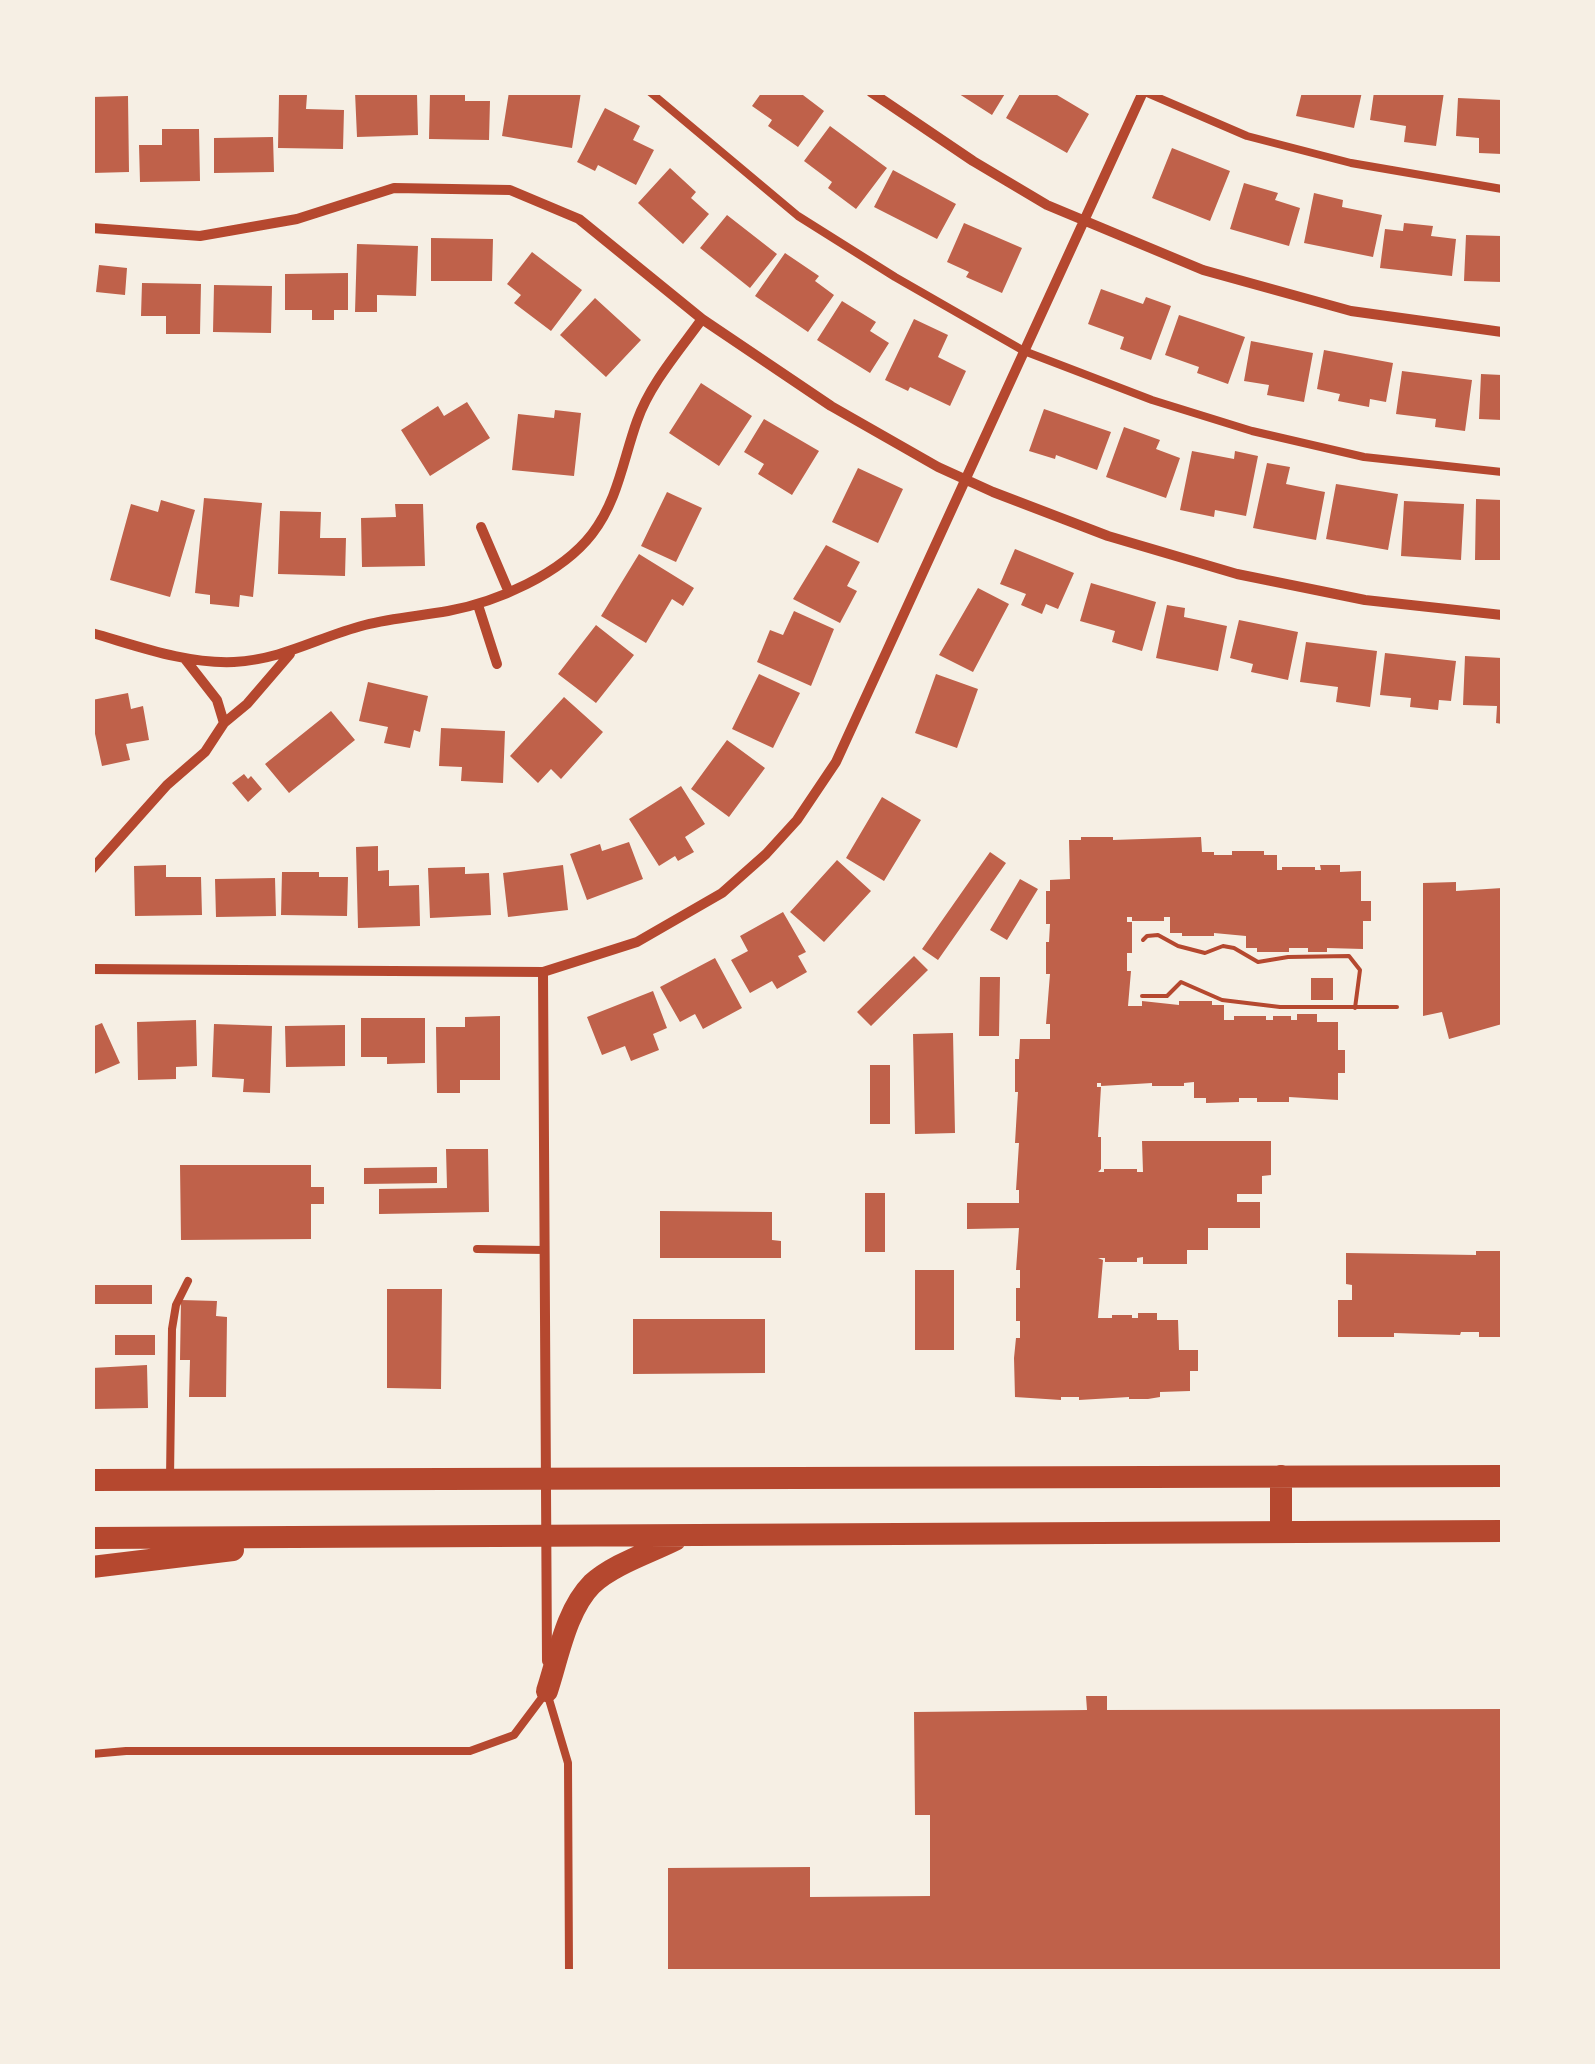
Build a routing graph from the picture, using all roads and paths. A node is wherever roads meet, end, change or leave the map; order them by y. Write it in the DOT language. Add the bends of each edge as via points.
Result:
graph roads {
  1 [pos="650,92"];
  2 [pos="870,92"];
  3 [pos="1144,92"];
  4 [pos="1502,188"];
  5 [pos="1084,221"];
  6 [pos="92,228"];
  7 [pos="702,319"];
  8 [pos="1502,332"];
  9 [pos="1024,351"];
  10 [pos="1502,472"];
  11 [pos="967,480"];
  12 [pos="481,528"];
  13 [pos="508,590"];
  14 [pos="478,604"];
  15 [pos="1502,614"];
  16 [pos="92,633"];
  17 [pos="290,654"];
  18 [pos="185,659"];
  19 [pos="497,664"];
  20 [pos="224,723"];
  21 [pos="92,869"];
  22 [pos="1142,940"];
  23 [pos="92,970"];
  24 [pos="543,972"];
  25 [pos="1142,996"];
  26 [pos="1397,1007"];
  27 [pos="1356,1008"];
  28 [pos="477,1249"];
  29 [pos="545,1250"];
  30 [pos="188,1281"];
  31 [pos="1281,1476"];
  32 [pos="1502,1476"];
  33 [pos="547,1478"];
  34 [pos="92,1480"];
  35 [pos="170,1480"];
  36 [pos="1502,1531"];
  37 [pos="1281,1532"];
  38 [pos="548,1536"];
  39 [pos="684,1536"];
  40 [pos="92,1538"];
  41 [pos="336,1538"];
  42 [pos="92,1567"];
  43 [pos="546,1692"];
  44 [pos="92,1754"];
  45 [pos="569,1972"];
  1 -- 9 [label="lane" via="798,216"];
  2 -- 5 [label="street" via="973,161"];
  3 -- 4 [label="lane" via="1247,136 1351,163"];
  3 -- 5 [label="street"];
  5 -- 8 [label="street" via="1203,270 1352,311"];
  5 -- 9 [label="street"];
  6 -- 7 [label="street" via="200,236 297,219 394,188 510,190 579,219"];
  7 -- 11 [label="street" via="831,406"];
  7 -- 13 [label="street" via="650,393 615,496 594,531 573,556"];
  9 -- 10 [label="lane" via="1252,431 1364,457"];
  9 -- 11 [label="street"];
  11 -- 15 [label="street" via="1108,536 1237,574 1364,600"];
  11 -- 24 [label="street" via="836,762 798,820 722,894 685,917 637,942"];
  12 -- 13 [label="street"];
  13 -- 14 [label="street"];
  14 -- 17 [label="street" via="363,626"];
  14 -- 19 [label="street"];
  16 -- 18 [label="street"];
  17 -- 18 [label="street" via="233,662"];
  17 -- 20 [label="street"];
  18 -- 20 [label="street" via="218,700"];
  20 -- 21 [label="street" via="205,752"];
  22 -- 27 [label="path" via="1158,935 1205,952 1224,946 1258,962 1349,956 1360,970"];
  23 -- 24 [label="street"];
  24 -- 29 [label="street"];
  25 -- 27 [label="path" via="1167,996 1181,982 1222,1000"];
  26 -- 27 [label="path"];
  28 -- 29 [label="lane"];
  29 -- 33 [label="street"];
  30 -- 35 [label="lane" via="172,1329"];
  31 -- 32 [label="main road"];
  31 -- 33 [label="main road"];
  31 -- 37 [label="main road"];
  33 -- 35 [label="main road"];
  33 -- 38 [label="street"];
  34 -- 35 [label="main road"];
  36 -- 37 [label="main road"];
  37 -- 39 [label="main road"];
  38 -- 39 [label="main road"];
  38 -- 41 [label="main road"];
  38 -- 43 [label="street"];
  39 -- 43 [label="main road" via="590,1586"];
  40 -- 41 [label="main road"];
  41 -- 42 [label="main road"];
  43 -- 44 [label="lane" via="514,1735 470,1751"];
  43 -- 45 [label="lane" via="568,1764"];
}
